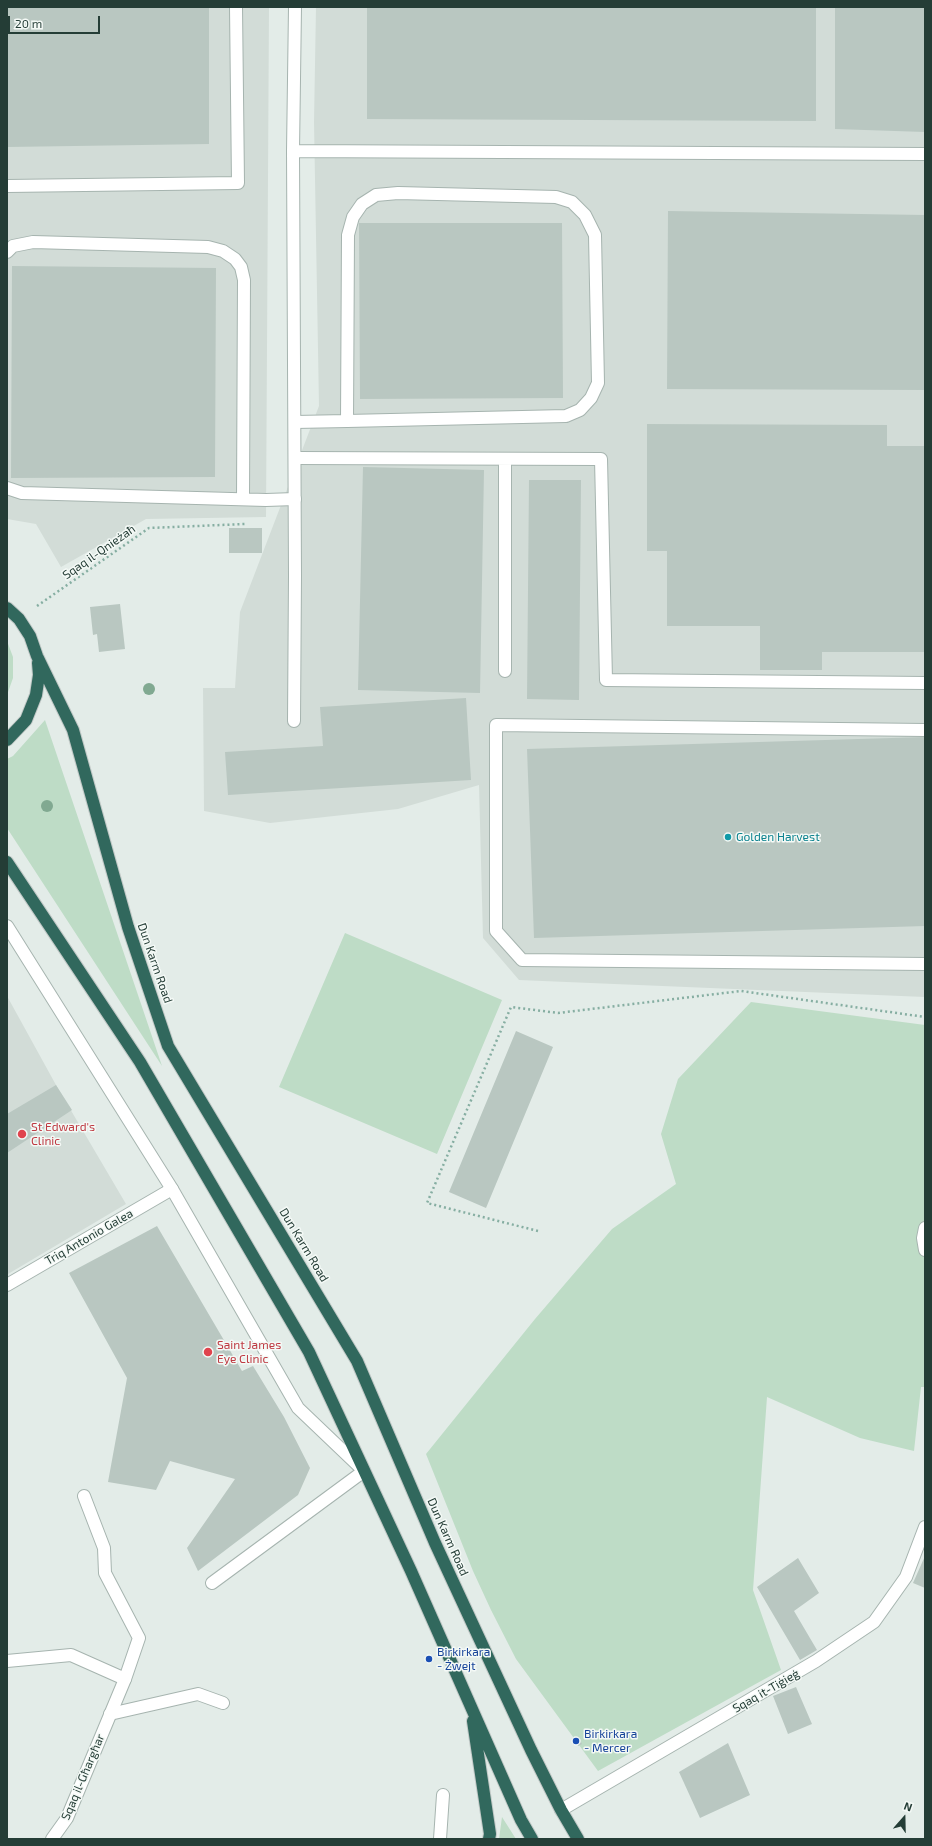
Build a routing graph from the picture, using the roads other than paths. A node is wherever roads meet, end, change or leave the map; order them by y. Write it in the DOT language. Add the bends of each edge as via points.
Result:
graph roads {
  1 [pos="236,7"];
  2 [pos="295,7"];
  3 [pos="293,151"];
  4 [pos="925,154"];
  5 [pos="7,186"];
  6 [pos="7,252"];
  7 [pos="347,421"];
  8 [pos="295,422"];
  9 [pos="295,458"];
  10 [pos="505,458"];
  11 [pos="7,488"];
  12 [pos="243,499"];
  13 [pos="295,500"];
  14 [pos="7,608"];
  15 [pos="37,656"];
  16 [pos="505,671"];
  17 [pos="925,682"];
  18 [pos="294,721"];
  19 [pos="925,730"];
  20 [pos="7,740"];
  21 [pos="7,862"];
  22 [pos="7,926"];
  23 [pos="925,964"];
  24 [pos="172,1189"];
  25 [pos="925,1228"];
  26 [pos="925,1250"];
  27 [pos="7,1285"];
  28 [pos="364,1472"];
  29 [pos="84,1496"];
  30 [pos="925,1527"];
  31 [pos="212,1583"];
  32 [pos="7,1662"];
  33 [pos="125,1679"];
  34 [pos="224,1703"];
  35 [pos="471,1706"];
  36 [pos="110,1714"];
  37 [pos="443,1795"];
  38 [pos="561,1810"];
  39 [pos="52,1839"];
  40 [pos="440,1839"];
  41 [pos="489,1839"];
  42 [pos="532,1839"];
  43 [pos="578,1839"];
  1 -- 5 [label="street" via="238,183"];
  2 -- 3 [label="street"];
  3 -- 4 [label="street"];
  3 -- 8 [label="street"];
  6 -- 12 [label="street" via="13,246 33,242 200,247 223,251 235,259 244,280"];
  7 -- 7 [label="street" via="566,416 580,410 591,398 598,383 595,235 585,215 572,202 556,197 398,193 376,195 362,204 353,217 348,235"];
  7 -- 8 [label="street"];
  8 -- 9 [label="street"];
  9 -- 10 [label="street"];
  9 -- 13 [label="street"];
  10 -- 16 [label="street"];
  10 -- 17 [label="street" via="601,459 606,680"];
  11 -- 12 [label="street" via="22,492"];
  12 -- 13 [label="street"];
  13 -- 18 [label="street"];
  14 -- 15 [label="highway, Dun Karm Road" via="19,619 30,636"];
  15 -- 20 [label="highway, Dun Karm Road" via="39,676 36,695 26,720"];
  15 -- 38 [label="highway, Dun Karm Road" via="72,730 128,927 168,1046 357,1361 435,1544"];
  19 -- 23 [label="street" via="496,725 496,932 522,960"];
  21 -- 28 [label="highway" via="140,1062 309,1352"];
  22 -- 24 [label="street"];
  24 -- 27 [label="street, Triq Antonio Galea"];
  24 -- 28 [label="street" via="298,1408"];
  25 -- 26 [label="street"];
  28 -- 31 [label="street"];
  28 -- 35 [label="highway"];
  29 -- 33 [label="street, Sqaq il-Għargħar" via="104,1548 105,1574 139,1638"];
  30 -- 38 [label="street, Sqaq it-Tiġieġ" via="906,1577 874,1622 816,1661"];
  32 -- 33 [label="street" via="71,1655"];
  33 -- 36 [label="street, Sqaq il-Għargħar"];
  34 -- 36 [label="street" via="198,1694"];
  35 -- 41 [label="highway"];
  35 -- 42 [label="highway" via="521,1820"];
  36 -- 39 [label="street, Sqaq il-Għargħar" via="67,1818"];
  37 -- 40 [label="street"];
  38 -- 43 [label="highway, Dun Karm Road"];
}
